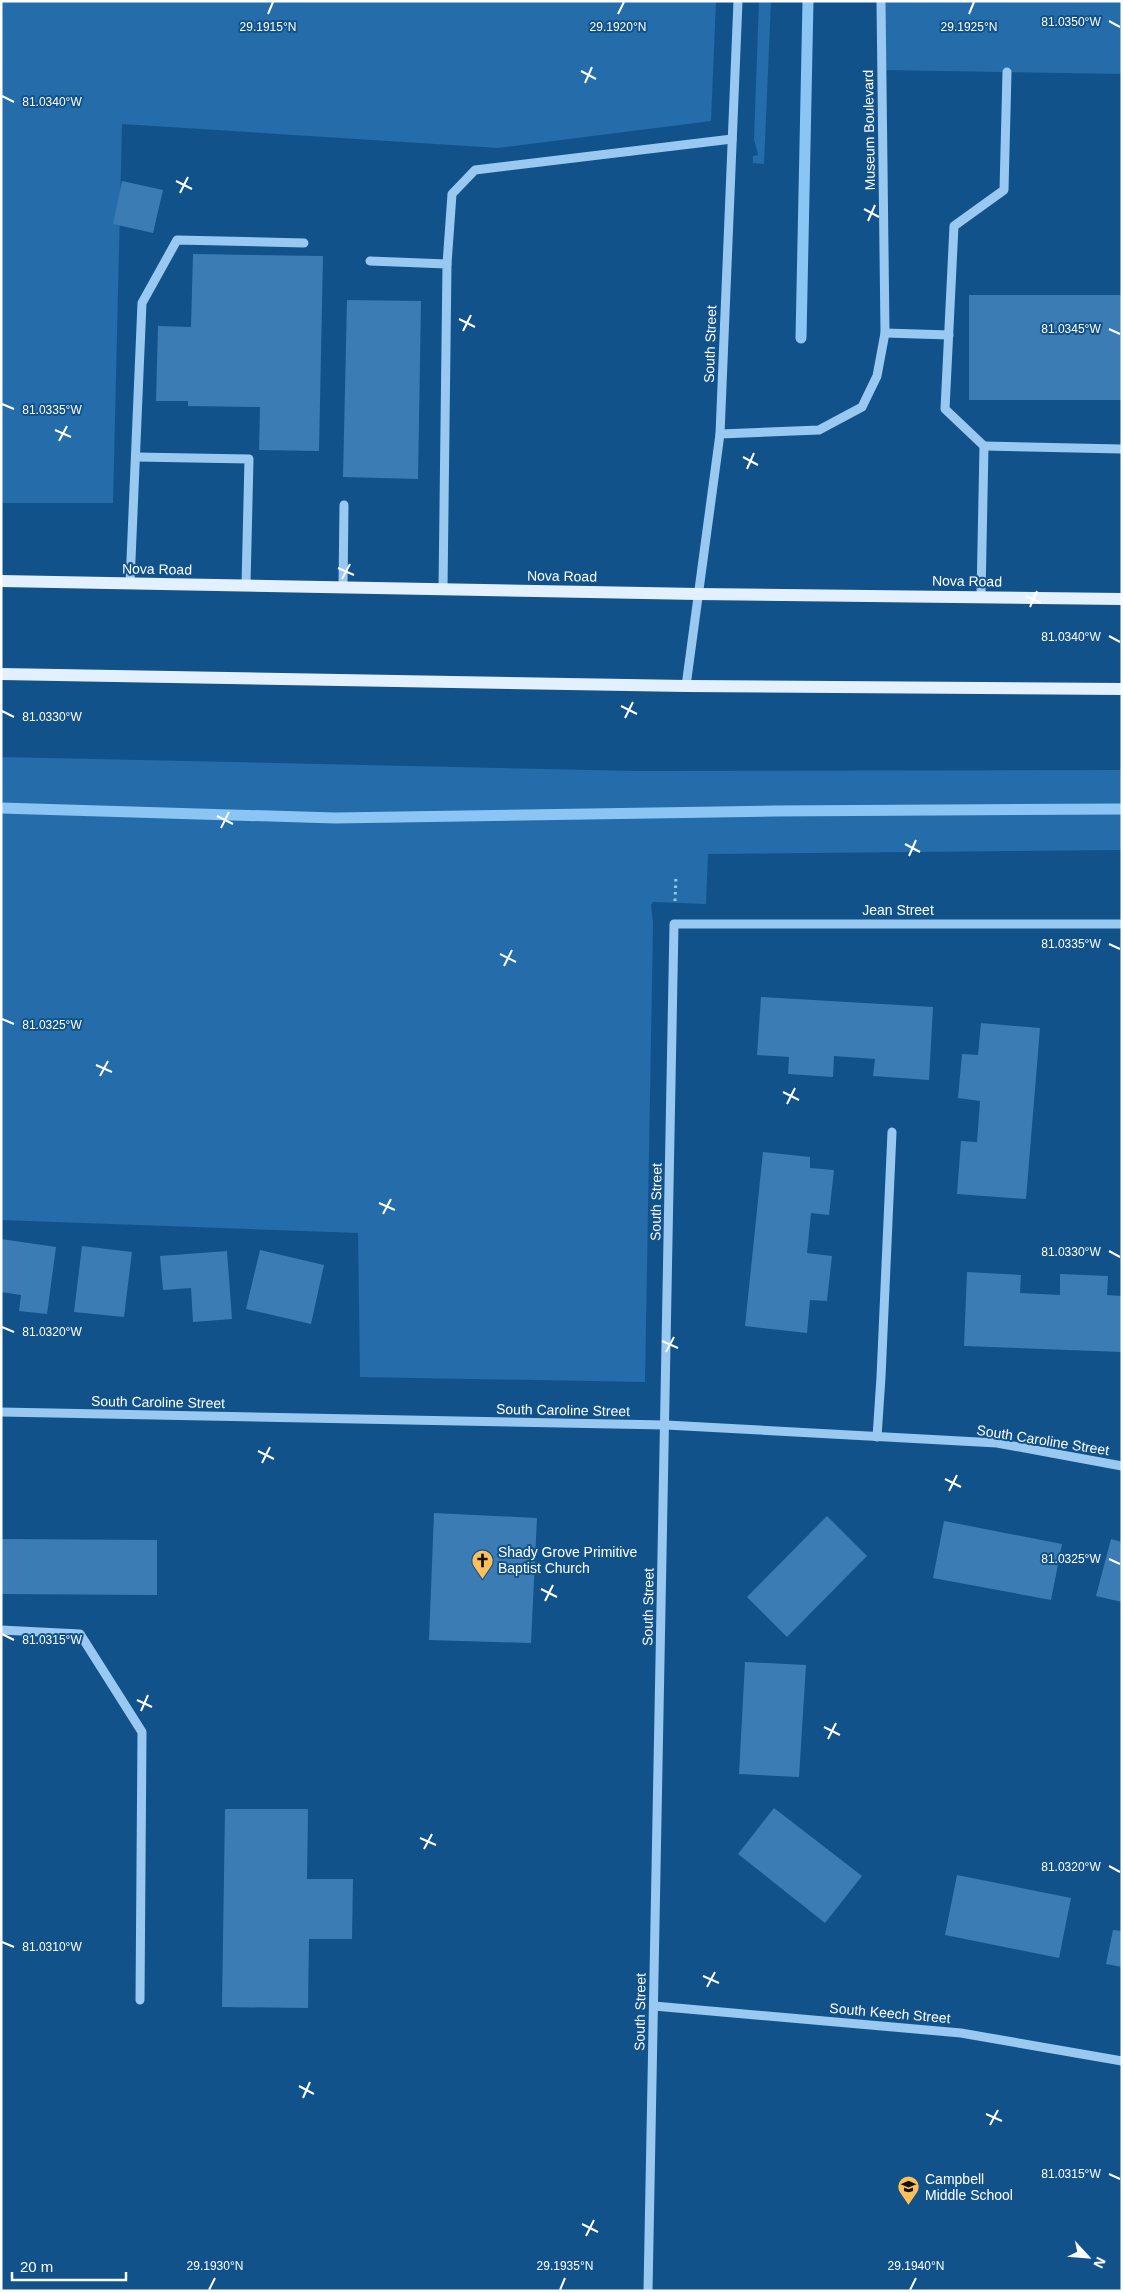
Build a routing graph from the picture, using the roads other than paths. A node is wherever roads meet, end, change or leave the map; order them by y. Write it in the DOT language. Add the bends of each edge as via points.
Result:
graph roads {
  1 [pos="738,1"];
  2 [pos="882,1"];
  3 [pos="1007,72"];
  4 [pos="732,139"];
  5 [pos="304,243"];
  6 [pos="370,260"];
  7 [pos="447,264"];
  8 [pos="885,333"];
  9 [pos="949,335"];
  10 [pos="720,434"];
  11 [pos="984,446"];
  12 [pos="1122,449"];
  13 [pos="136,457"];
  14 [pos="344,505"];
  15 [pos="1,581"];
  16 [pos="130,583"];
  17 [pos="246,585"];
  18 [pos="343,587"];
  19 [pos="443,589"];
  20 [pos="698,594"];
  21 [pos="981,596"];
  22 [pos="1122,599"];
  23 [pos="1,674"];
  24 [pos="686,686"];
  25 [pos="1122,689"];
  26 [pos="674,924"];
  27 [pos="1122,924"];
  28 [pos="892,1132"];
  29 [pos="1,1412"];
  30 [pos="666,1426"];
  31 [pos="877,1437"];
  32 [pos="1122,1466"];
  33 [pos="1,1630"];
  34 [pos="140,2000"];
  35 [pos="654,2006"];
  36 [pos="1122,2061"];
  37 [pos="648,2291"];
  1 -- 4 [label="street, South Street"];
  2 -- 8 [label="street, Museum Boulevard"];
  3 -- 9 [label="street" via="1004,190 954,226"];
  4 -- 7 [label="street" via="474,170 452,194"];
  4 -- 10 [label="street, South Street"];
  5 -- 13 [label="street" via="177,240 142,303"];
  6 -- 7 [label="street"];
  7 -- 19 [label="street"];
  8 -- 9 [label="street"];
  8 -- 10 [label="street, Museum Boulevard" via="877,376 862,407 819,430"];
  9 -- 11 [label="street" via="945,409"];
  10 -- 20 [label="street, South Street"];
  11 -- 12 [label="street"];
  11 -- 21 [label="street"];
  13 -- 16 [label="street"];
  13 -- 17 [label="street" via="249,459"];
  14 -- 18 [label="street"];
  15 -- 16 [label="main road, Nova Road"];
  16 -- 17 [label="main road, Nova Road"];
  17 -- 18 [label="main road, Nova Road"];
  18 -- 19 [label="main road, Nova Road"];
  19 -- 20 [label="main road, Nova Road"];
  20 -- 21 [label="main road, Nova Road"];
  20 -- 24 [label="street, South Street"];
  21 -- 22 [label="main road, Nova Road"];
  23 -- 24 [label="main road"];
  24 -- 25 [label="main road"];
  26 -- 27 [label="street, Jean Street"];
  26 -- 30 [label="street, South Street"];
  28 -- 31 [label="street"];
  29 -- 30 [label="street, South Caroline Street"];
  30 -- 31 [label="street, South Caroline Street"];
  30 -- 35 [label="street, South Street"];
  31 -- 32 [label="street, South Caroline Street" via="997,1443"];
  33 -- 34 [label="street" via="80,1634 142,1732"];
  35 -- 36 [label="street, South Keech Street" via="961,2033"];
  35 -- 37 [label="street, South Street"];
}
